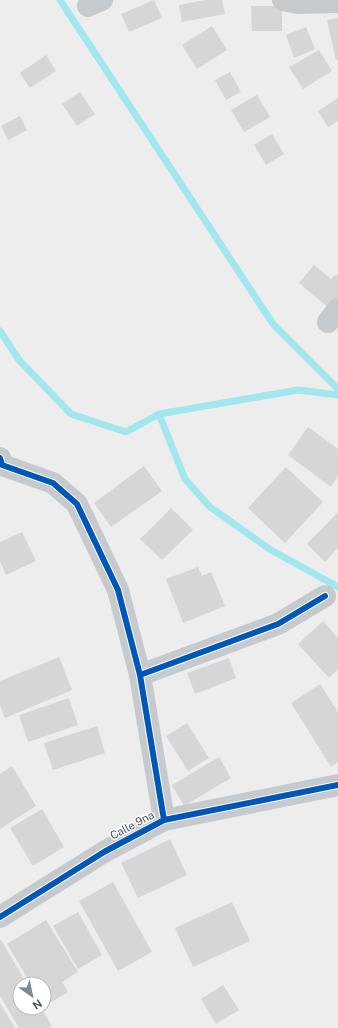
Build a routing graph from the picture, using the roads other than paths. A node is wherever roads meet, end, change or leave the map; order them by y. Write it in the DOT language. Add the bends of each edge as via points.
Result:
graph roads {
  1 [pos="282,0"];
  2 [pos="338,2"];
  3 [pos="1,464"];
  4 [pos="325,596"];
  5 [pos="140,675"];
  6 [pos="338,785"];
  7 [pos="164,820"];
  8 [pos="0,918"];
  1 -- 2 [label="street" via="297,3"];
  3 -- 5 [label="street" via="54,483 77,504 118,590"];
  4 -- 5 [label="street" via="278,624"];
  5 -- 7 [label="street"];
  6 -- 7 [label="street, Calle 9na"];
  7 -- 8 [label="street, Calle 9na" via="104,852"];
}
